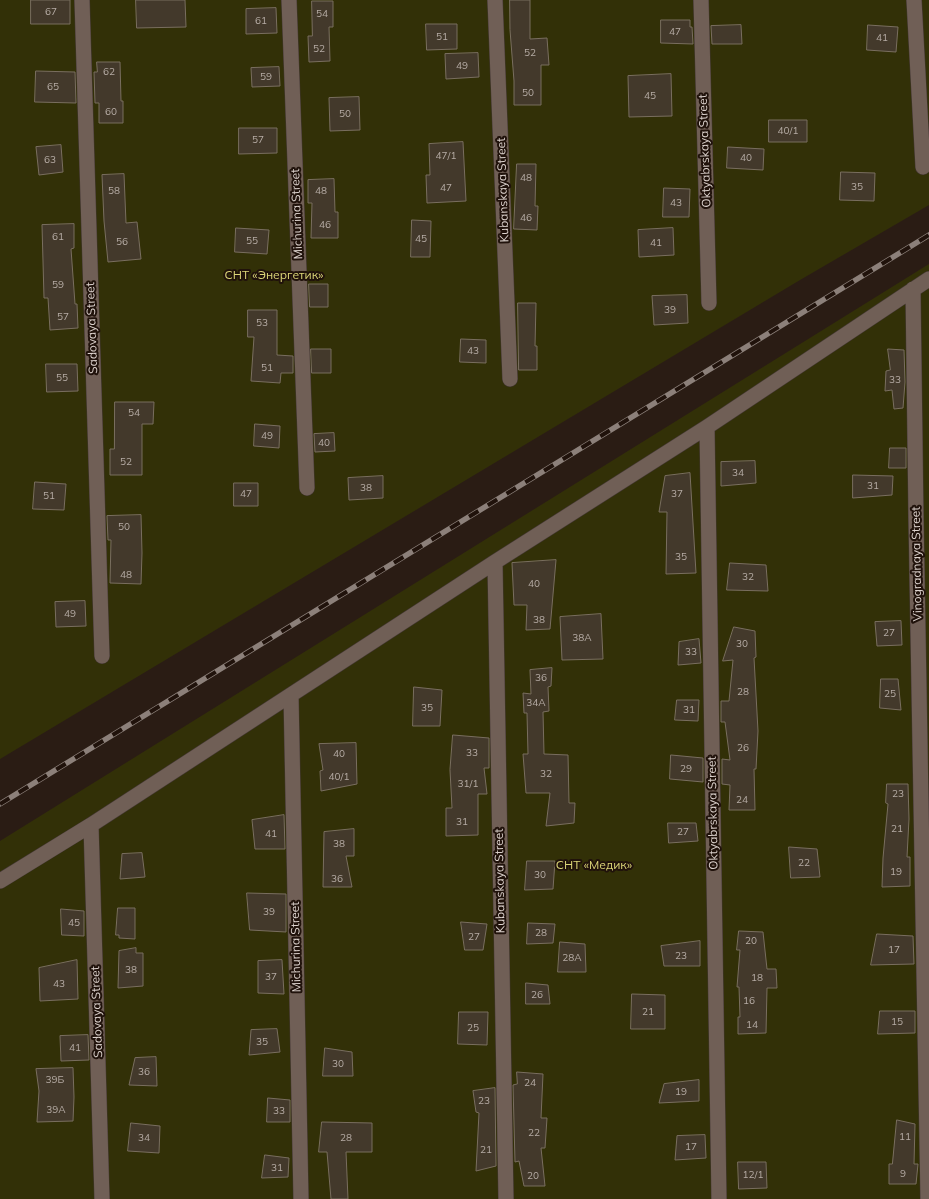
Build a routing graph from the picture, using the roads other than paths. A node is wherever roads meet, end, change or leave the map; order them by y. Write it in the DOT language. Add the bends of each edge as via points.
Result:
graph roads {
  1 [pos="82,0"];
  2 [pos="289,0"];
  3 [pos="495,0"];
  4 [pos="701,0"];
  5 [pos="914,0"];
  6 [pos="922,167"];
  7 [pos="929,279"];
  8 [pos="913,289"];
  9 [pos="709,303"];
  10 [pos="510,379"];
  11 [pos="707,428"];
  12 [pos="307,488"];
  13 [pos="922,518"];
  14 [pos="495,562"];
  15 [pos="102,656"];
  16 [pos="291,695"];
  17 [pos="92,825"];
  18 [pos="0,881"];
  19 [pos="102,1199"];
  20 [pos="300,1199"];
  21 [pos="506,1199"];
  22 [pos="719,1199"];
  23 [pos="928,1199"];
  1 -- 15 [label="street, Sadovaya Street"];
  2 -- 12 [label="street, Michurina Street"];
  3 -- 10 [label="street, Kubanskaya Street"];
  4 -- 9 [label="street, Oktyabrskaya Street"];
  5 -- 6 [label="street"];
  7 -- 8 [label="street"];
  8 -- 11 [label="street"];
  8 -- 13 [label="street, Vinogradnaya Street"];
  11 -- 14 [label="street"];
  11 -- 22 [label="street, Oktyabrskaya Street"];
  13 -- 23 [label="street, Vinogradnaya Street"];
  14 -- 16 [label="street"];
  14 -- 21 [label="street, Kubanskaya Street"];
  16 -- 17 [label="street"];
  16 -- 20 [label="street, Michurina Street"];
  17 -- 18 [label="street"];
  17 -- 19 [label="street, Sadovaya Street"];
}
